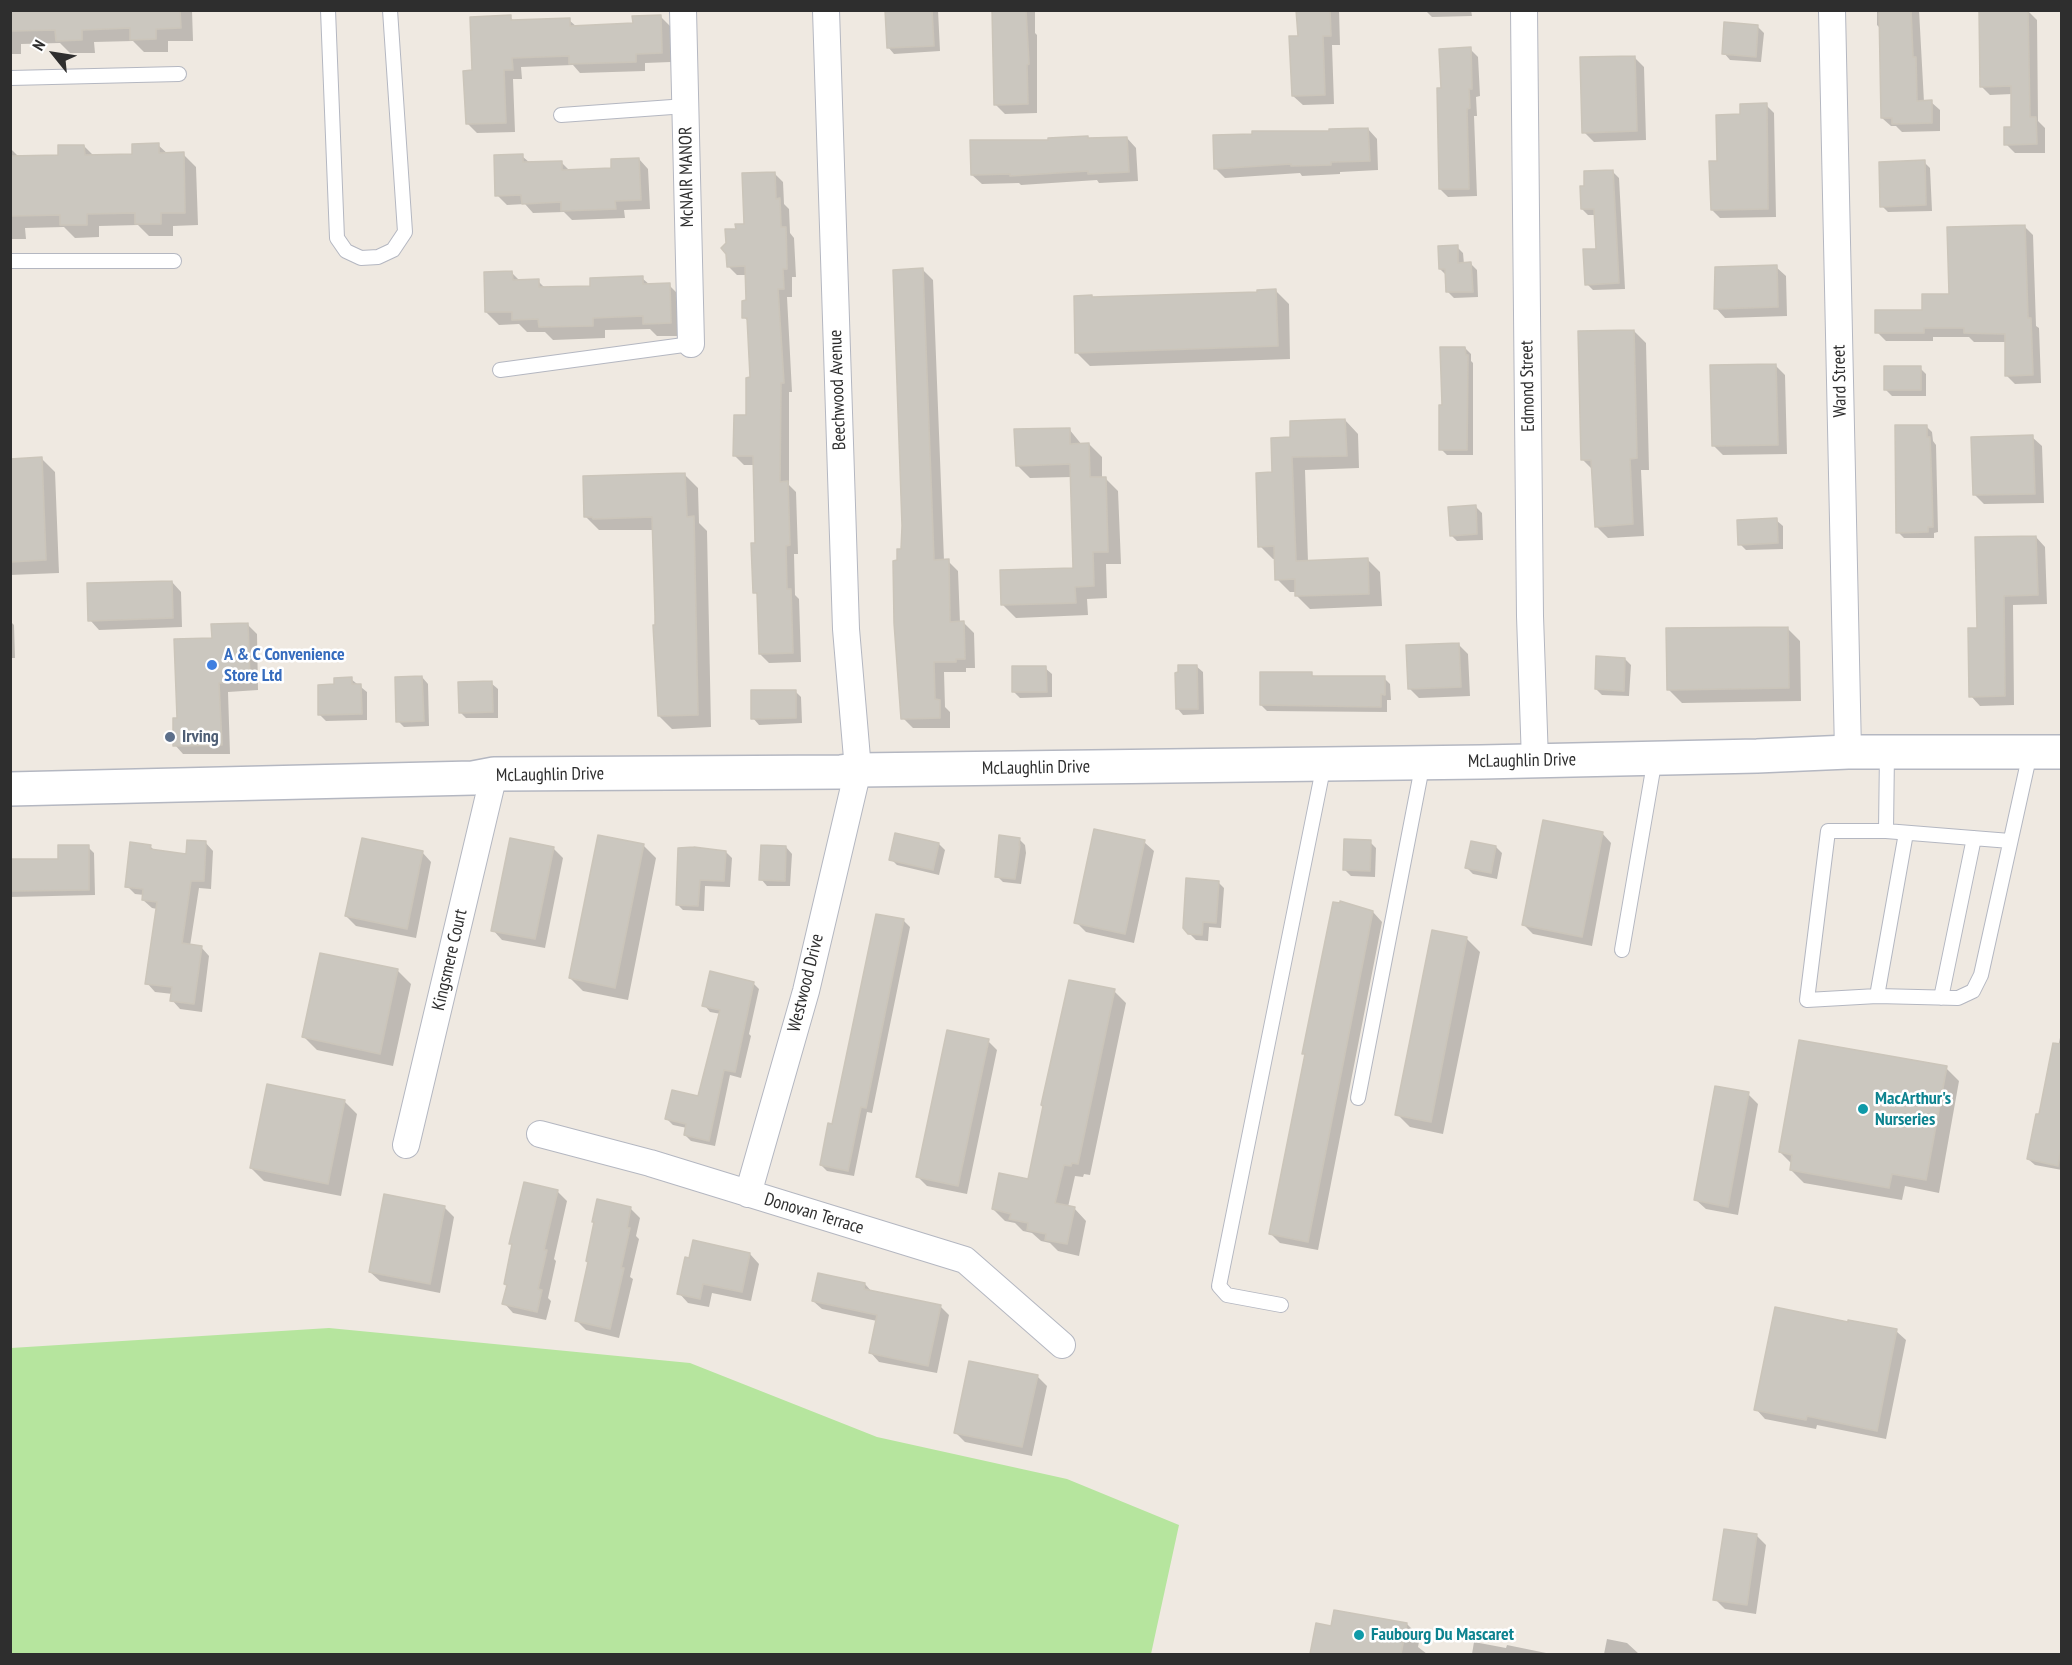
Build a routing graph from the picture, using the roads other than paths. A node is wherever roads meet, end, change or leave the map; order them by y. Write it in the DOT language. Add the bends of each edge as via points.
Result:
graph roads {
  1 [pos="328,10"];
  2 [pos="390,10"];
  3 [pos="683,10"];
  4 [pos="825,10"];
  5 [pos="1524,10"];
  6 [pos="1832,10"];
  7 [pos="179,74"];
  8 [pos="10,78"];
  9 [pos="686,106"];
  10 [pos="561,115"];
  11 [pos="10,261"];
  12 [pos="174,261"];
  13 [pos="691,345"];
  14 [pos="500,370"];
  15 [pos="1848,752"];
  16 [pos="1887,752"];
  17 [pos="2046,752"];
  18 [pos="1655,758"];
  19 [pos="1535,761"];
  20 [pos="1423,762"];
  21 [pos="1324,764"];
  22 [pos="858,770"];
  23 [pos="494,774"];
  24 [pos="10,789"];
  25 [pos="1886,831"];
  26 [pos="1906,833"];
  27 [pos="1974,838"];
  28 [pos="2010,841"];
  29 [pos="1622,950"];
  30 [pos="1877,996"];
  31 [pos="1941,998"];
  32 [pos="1358,1098"];
  33 [pos="540,1134"];
  34 [pos="406,1145"];
  35 [pos="748,1194"];
  36 [pos="1281,1305"];
  37 [pos="1062,1345"];
  1 -- 2 [label="lane" via="337,238 346,251 361,258 378,257 393,250 405,232"];
  3 -- 9 [label="street, McNAIR MANOR"];
  4 -- 22 [label="street, Beechwood Avenue" via="846,629"];
  5 -- 19 [label="street, Edmond Street"];
  6 -- 15 [label="street, Ward Street"];
  7 -- 8 [label="lane"];
  9 -- 10 [label="lane"];
  9 -- 13 [label="street, McNAIR MANOR"];
  11 -- 12 [label="lane"];
  13 -- 14 [label="lane"];
  15 -- 16 [label="main road, McLaughlin Drive"];
  15 -- 18 [label="main road, McLaughlin Drive"];
  16 -- 17 [label="main road, McLaughlin Drive"];
  16 -- 25 [label="lane"];
  17 -- 28 [label="lane"];
  18 -- 19 [label="main road, McLaughlin Drive"];
  18 -- 29 [label="lane"];
  19 -- 20 [label="main road, McLaughlin Drive"];
  20 -- 21 [label="main road, McLaughlin Drive"];
  20 -- 32 [label="lane"];
  21 -- 22 [label="main road, McLaughlin Drive"];
  21 -- 36 [label="lane" via="1220,1286 1227,1295"];
  22 -- 23 [label="main road, McLaughlin Drive"];
  22 -- 35 [label="street, Westwood Drive" via="806,991"];
  23 -- 24 [label="main road, McLaughlin Drive" via="473,778"];
  23 -- 34 [label="street, Kingsmere Court"];
  25 -- 26 [label="lane"];
  25 -- 30 [label="lane" via="1828,831 1807,1000"];
  26 -- 27 [label="lane"];
  26 -- 30 [label="lane"];
  27 -- 28 [label="lane"];
  27 -- 31 [label="lane"];
  28 -- 31 [label="lane" via="1981,975 1973,991 1958,998"];
  30 -- 31 [label="lane"];
  33 -- 35 [label="street, Donovan Terrace"];
  35 -- 37 [label="street, Donovan Terrace" via="965,1260"];
}
